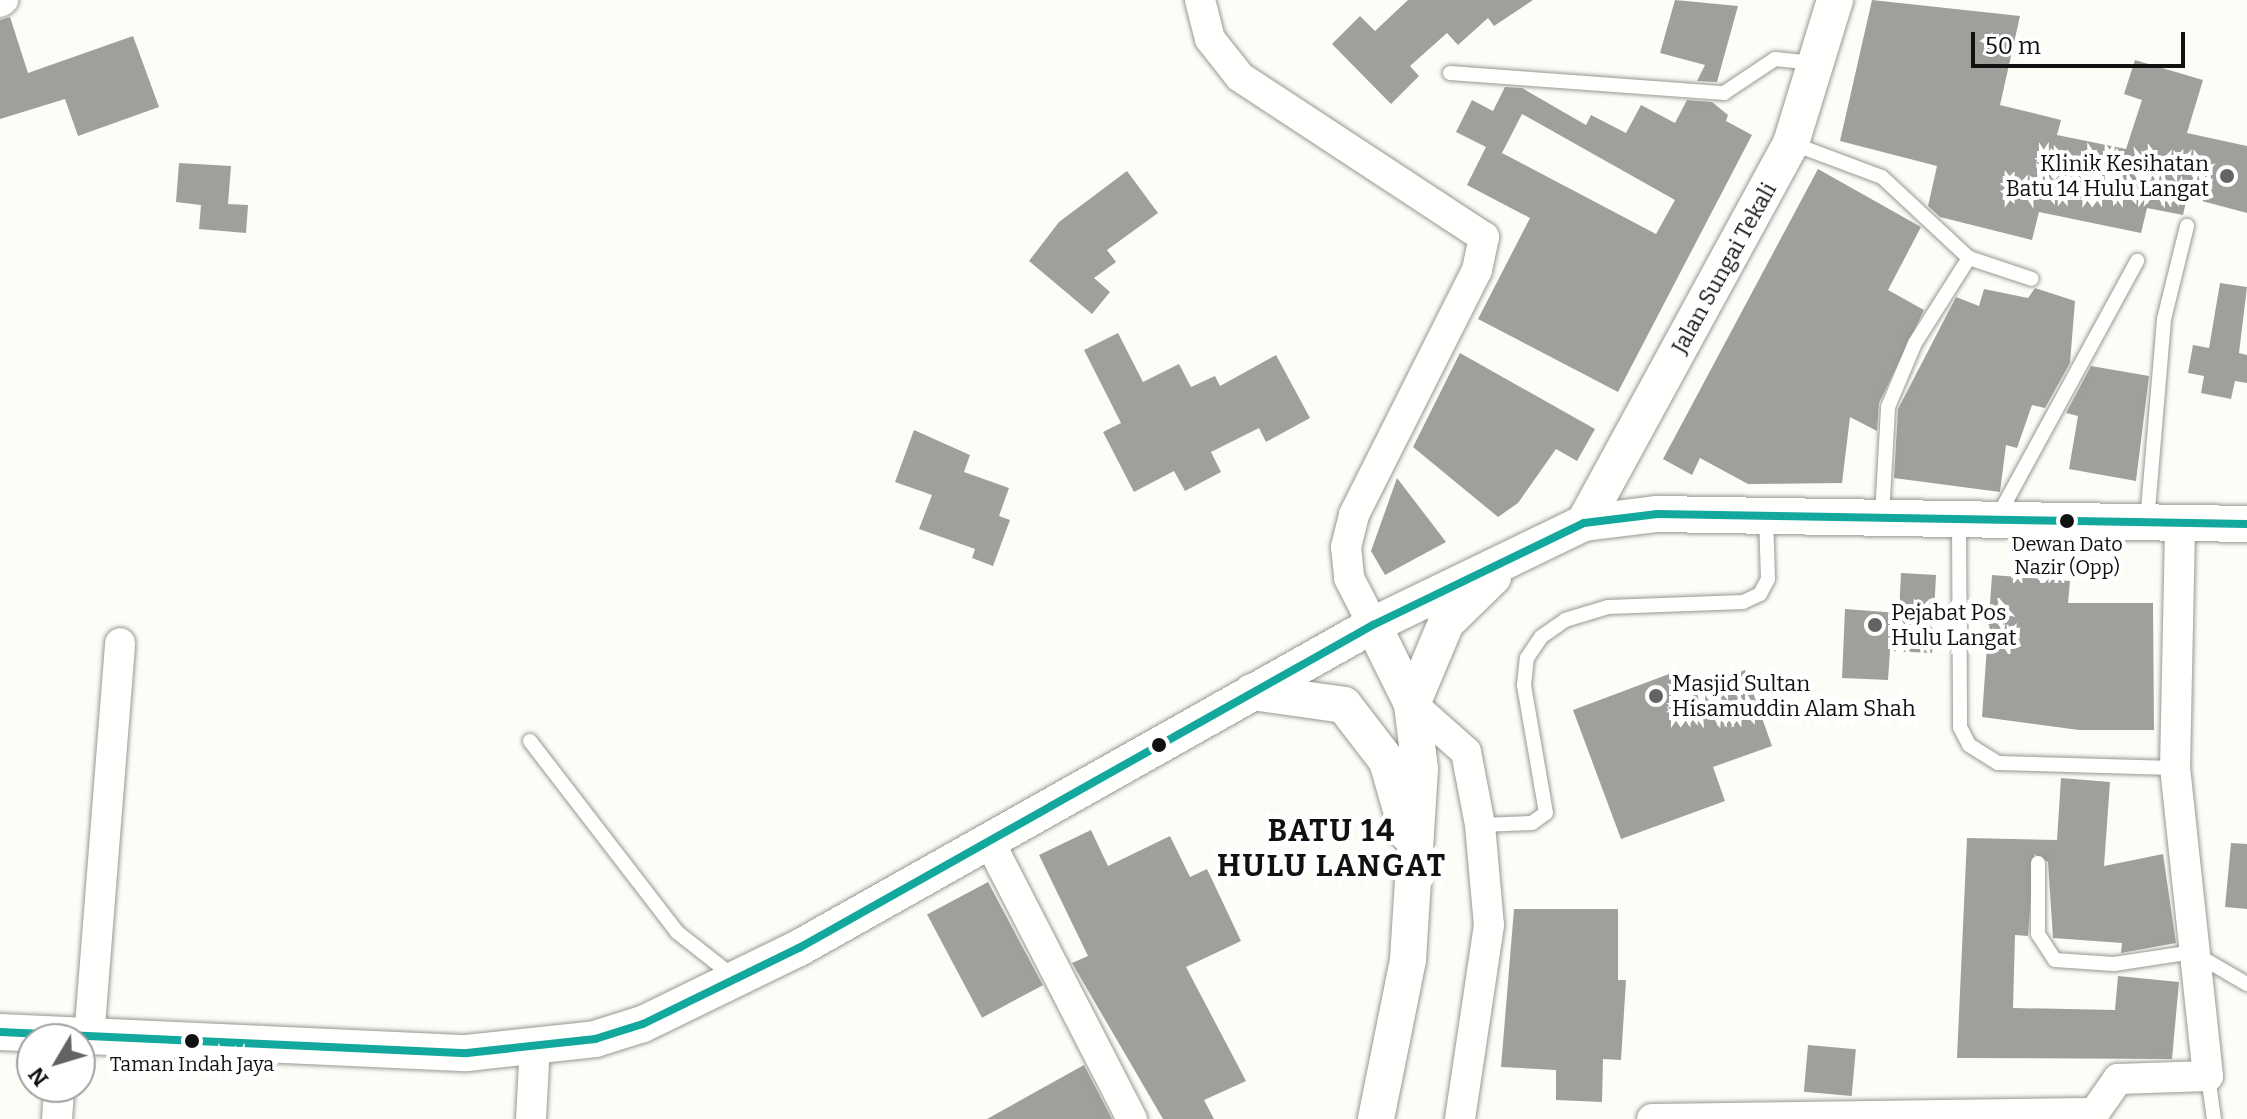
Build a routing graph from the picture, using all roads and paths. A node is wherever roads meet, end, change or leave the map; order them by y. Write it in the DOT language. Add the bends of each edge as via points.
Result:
graph roads {
  1 [pos="1200,0"];
  2 [pos="1835,0"];
  3 [pos="1820,64"];
  4 [pos="1450,73"];
  5 [pos="1791,143"];
  6 [pos="2187,226"];
  7 [pos="1969,258"];
  8 [pos="2137,261"];
  9 [pos="2032,279"];
  10 [pos="1766,517"];
  11 [pos="1883,519"];
  12 [pos="1959,521"];
  13 [pos="1995,522"];
  14 [pos="1584,523"];
  15 [pos="2247,524"];
  16 [pos="2164,525"];
  17 [pos="1373,625"];
  18 [pos="120,643"];
  19 [pos="1252,692"];
  20 [pos="1412,704"];
  21 [pos="530,741"];
  22 [pos="2175,768"];
  23 [pos="1480,825"];
  24 [pos="988,839"];
  25 [pos="2038,863"];
  26 [pos="1419,874"];
  27 [pos="2192,952"];
  28 [pos="738,979"];
  29 [pos="2247,984"];
  30 [pos="73,1023"];
  31 [pos="96,1040"];
  32 [pos="535,1046"];
  33 [pos="2208,1076"];
  34 [pos="2090,1116"];
  35 [pos="531,1119"];
  36 [pos="1132,1119"];
  37 [pos="1376,1119"];
  38 [pos="1460,1119"];
  39 [pos="1652,1119"];
  40 [pos="2214,1119"];
  1 -- 17 [label="street" via="1210,39 1240,77 1484,237 1477,270 1354,515 1346,547 1349,578"];
  2 -- 3 [label="street, Jalan Sungai Tekali"];
  3 -- 4 [label="lane" via="1775,59 1724,93"];
  3 -- 5 [label="street, Jalan Sungai Tekali"];
  5 -- 7 [label="lane" via="1900,188"];
  5 -- 14 [label="street, Jalan Sungai Tekali"];
  6 -- 16 [label="lane" via="2164,319"];
  7 -- 9 [label="lane"];
  7 -- 11 [label="lane" via="1915,343 1888,407"];
  8 -- 13 [label="lane"];
  10 -- 11 [label="street"];
  10 -- 14 [label="street" via="1657,514"];
  10 -- 23 [label="lane" via="1768,579 1760,594 1743,602 1608,607 1565,620 1541,637 1527,658 1524,685 1546,813 1532,823"];
  11 -- 12 [label="street"];
  12 -- 13 [label="street"];
  12 -- 22 [label="lane" via="1960,727 1969,745 1998,763"];
  13 -- 16 [label="street"];
  14 -- 17 [label="street"];
  14 -- 20 [label="street" via="1484,582 1446,623"];
  15 -- 16 [label="street"];
  16 -- 22 [label="street"];
  17 -- 19 [label="street"];
  17 -- 20 [label="street"];
  18 -- 30 [label="street"];
  19 -- 24 [label="street"];
  19 -- 26 [label="street" via="1344,705 1370,730 1387,761"];
  20 -- 23 [label="street" via="1466,752"];
  20 -- 26 [label="street"];
  21 -- 28 [label="lane" via="677,932"];
  22 -- 27 [label="street"];
  23 -- 38 [label="street" via="1489,925"];
  24 -- 28 [label="street"];
  24 -- 36 [label="street"];
  25 -- 27 [label="lane" via="2038,934 2055,960 2114,964"];
  26 -- 37 [label="street"];
  27 -- 29 [label="lane"];
  27 -- 33 [label="street"];
  28 -- 32 [label="street" via="643,1024"];
  31 -- 32 [label="street" via="425,1053"];
  32 -- 35 [label="street"];
  33 -- 34 [label="street" via="2131,1075 2111,1085"];
  33 -- 40 [label="lane"];
  34 -- 39 [label="street"];
}
